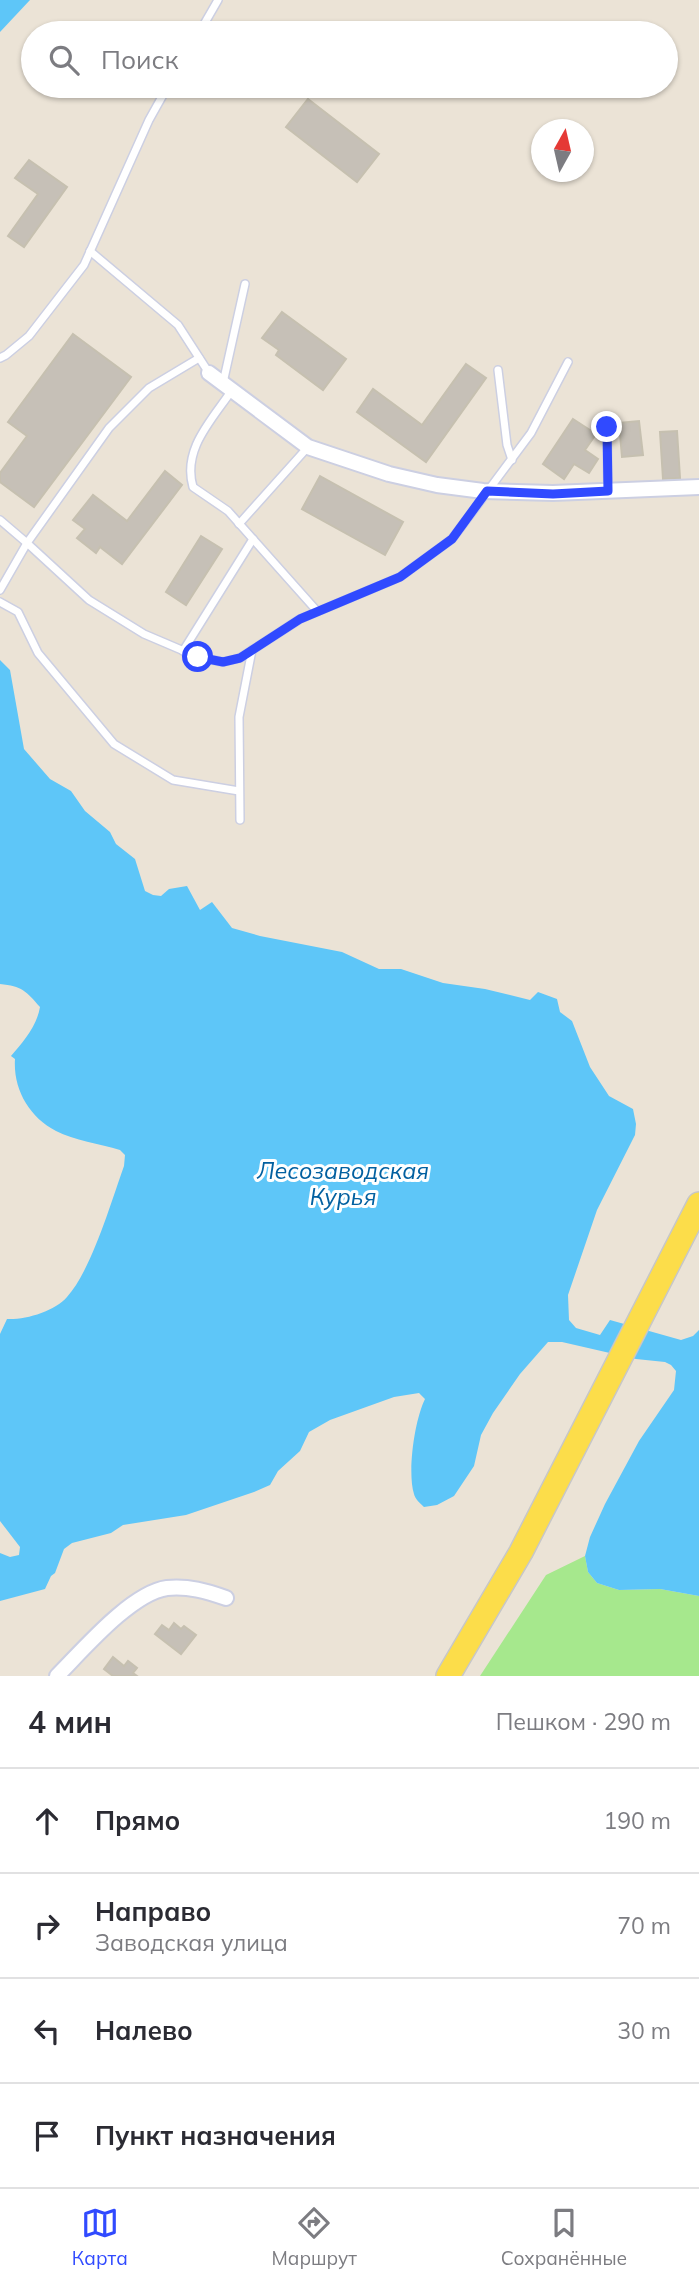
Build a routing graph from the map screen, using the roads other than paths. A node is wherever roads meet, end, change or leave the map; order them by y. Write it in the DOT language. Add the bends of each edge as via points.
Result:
graph roads {
  1 [pos="218,0"];
  2 [pos="205,21"];
  3 [pos="161,98"];
  4 [pos="90,251"];
  5 [pos="245,284"];
  6 [pos="0,358"];
  7 [pos="199,358"];
  8 [pos="568,362"];
  9 [pos="498,370"];
  10 [pos="209,373"];
  11 [pos="228,387"];
  12 [pos="607,427"];
  13 [pos="308,447"];
  14 [pos="512,460"];
  15 [pos="699,487"];
  16 [pos="487,491"];
  17 [pos="608,491"];
  18 [pos="0,520"];
  19 [pos="239,524"];
  20 [pos="253,539"];
  21 [pos="27,543"];
  22 [pos="0,590"];
  23 [pos="0,602"];
  24 [pos="317,611"];
  25 [pos="183,650"];
  26 [pos="252,650"];
  27 [pos="239,791"];
  28 [pos="240,821"];
  29 [pos="699,1204"];
  30 [pos="226,1598"];
  31 [pos="57,1676"];
  32 [pos="448,1676"];
  1 -- 2 [label="lane"];
  3 -- 4 [label="lane"];
  4 -- 6 [label="lane" via="29,336"];
  4 -- 7 [label="lane" via="178,326"];
  5 -- 11 [label="lane"];
  7 -- 10 [label="lane"];
  7 -- 21 [label="lane" via="149,388 109,428"];
  8 -- 14 [label="lane"];
  9 -- 14 [label="lane"];
  10 -- 11 [label="street"];
  11 -- 13 [label="street"];
  11 -- 19 [label="lane" via="196,442 191,478 193,487"];
  12 -- 17 [label="lane"];
  13 -- 16 [label="street" via="389,474"];
  13 -- 19 [label="lane"];
  14 -- 16 [label="lane"];
  15 -- 17 [label="street"];
  16 -- 17 [label="street"];
  16 -- 24 [label="lane" via="452,539 400,577"];
  18 -- 21 [label="lane"];
  19 -- 20 [label="lane"];
  20 -- 24 [label="lane"];
  20 -- 25 [label="lane"];
  21 -- 22 [label="lane"];
  21 -- 25 [label="lane" via="89,600 144,634"];
  23 -- 27 [label="lane" via="18,612 38,653 114,744 173,780"];
  24 -- 26 [label="lane"];
  25 -- 26 [label="lane" via="223,662"];
  26 -- 27 [label="lane" via="239,717"];
  27 -- 28 [label="lane"];
  29 -- 32 [label="main road" via="521,1552"];
  30 -- 31 [label="street" via="197,1588 165,1588 109,1622"];
}
